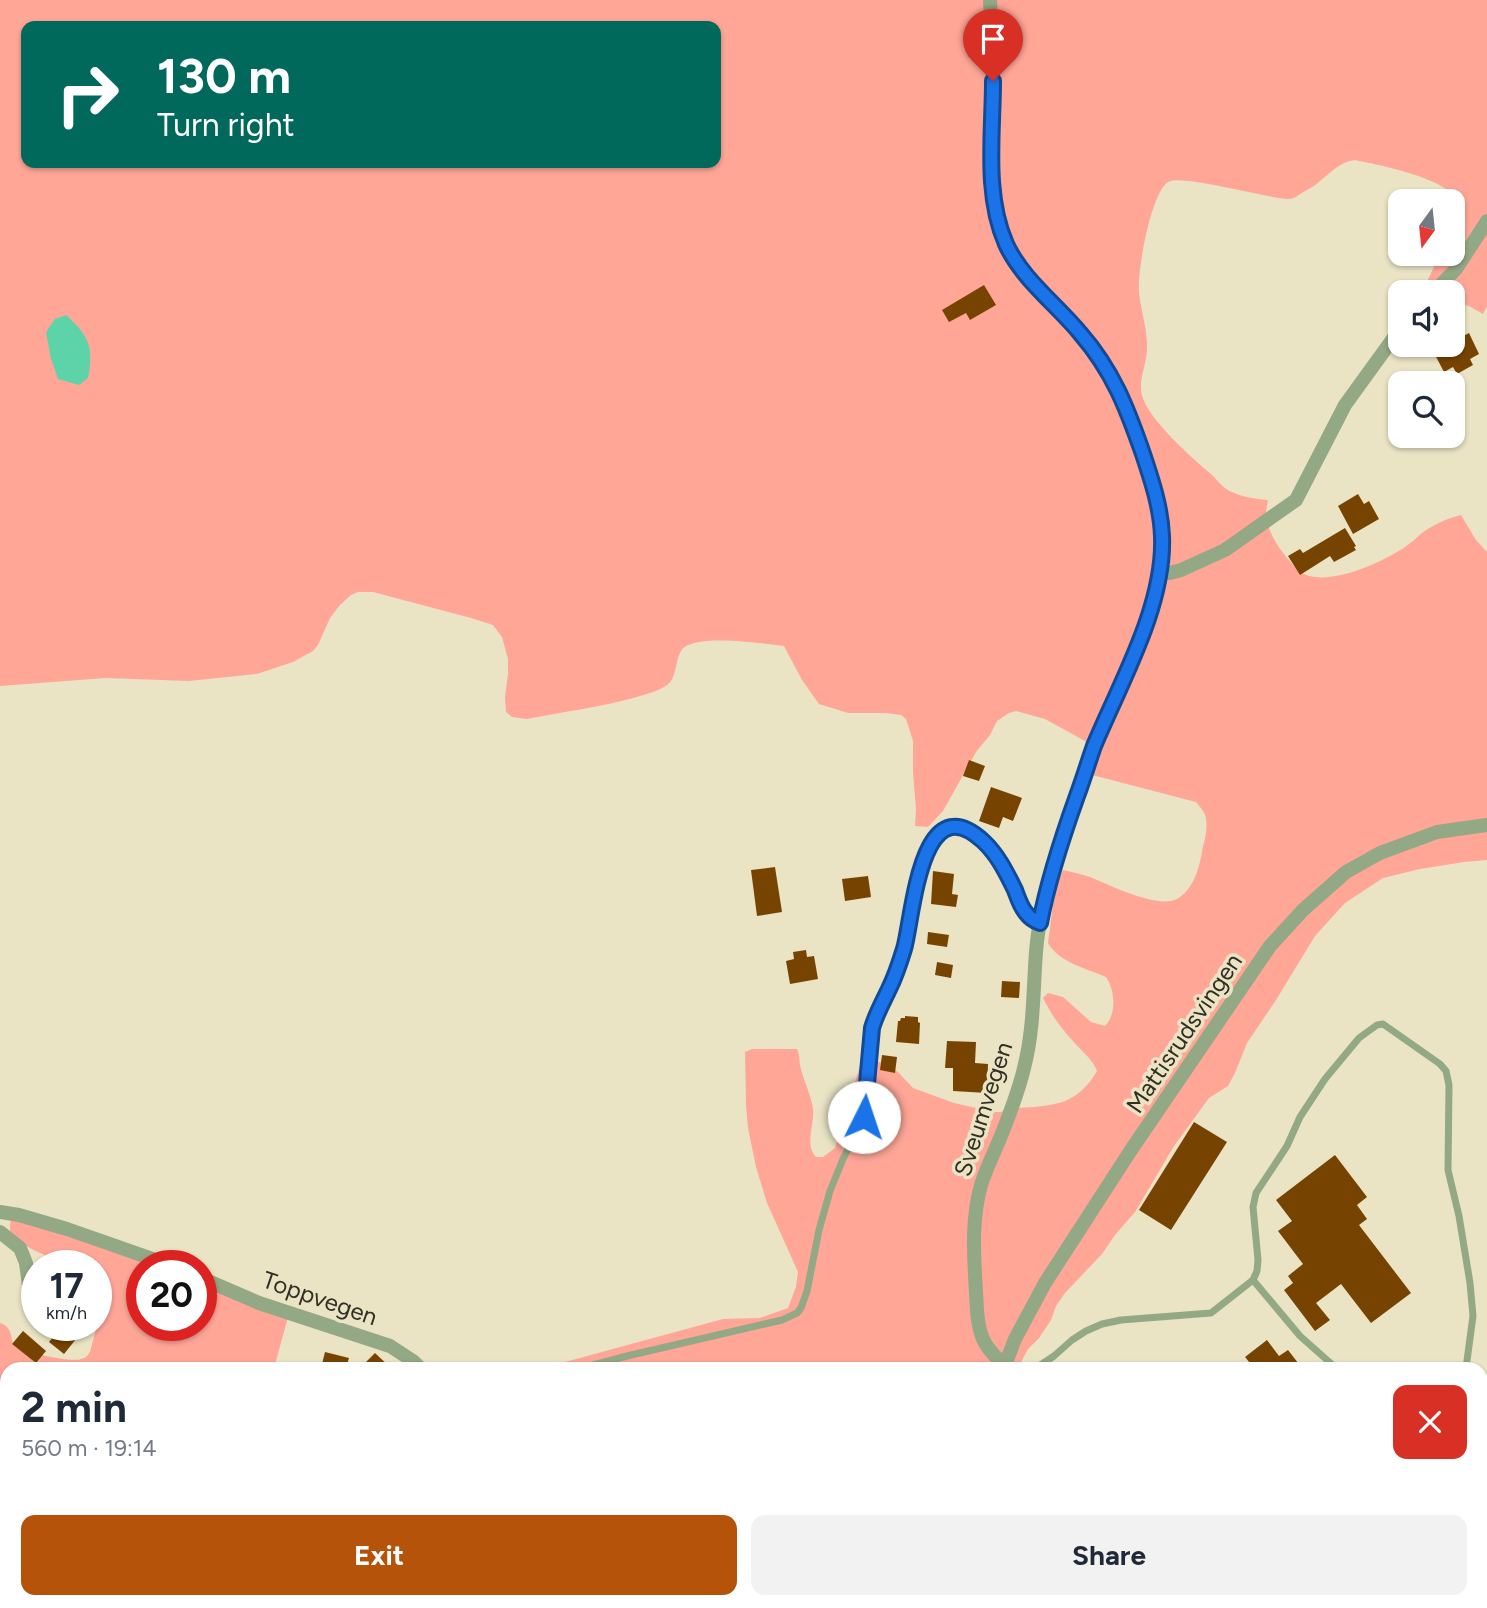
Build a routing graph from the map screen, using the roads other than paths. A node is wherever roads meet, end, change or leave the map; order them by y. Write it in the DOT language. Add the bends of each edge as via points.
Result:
graph roads {
  1 [pos="990,0"];
  2 [pos="1487,221"];
  3 [pos="1445,280"];
  4 [pos="1388,346"];
  5 [pos="1160,573"];
  6 [pos="1487,825"];
  7 [pos="1040,923"];
  8 [pos="0,1212"];
  9 [pos="0,1232"];
  10 [pos="21,1250"];
  11 [pos="128,1250"];
  12 [pos="1253,1280"];
  13 [pos="217,1285"];
  14 [pos="414,1362"];
  15 [pos="604,1362"];
  16 [pos="1000,1362"];
  17 [pos="1007,1362"];
  18 [pos="1045,1362"];
  19 [pos="1329,1362"];
  20 [pos="1467,1362"];
  1 -- 5 [label="street, Sveumvegen" via="992,170 1001,230 1016,262 1087,341 1126,405 1160,517"];
  2 -- 3 [label="street"];
  4 -- 5 [label="street" via="1345,405 1296,500 1225,550 1181,570"];
  5 -- 7 [label="street, Sveumvegen" via="1142,635 1093,749 1054,864"];
  6 -- 17 [label="street, Mattisrudsvingen" via="1437,832 1380,853 1346,873 1303,909 1270,946 1131,1150 1045,1283"];
  7 -- 15 [label="lane" via="1028,916 1001,863 977,836 953,828 939,835 919,871 904,950 872,1028 864,1117 830,1191 801,1308 782,1320"];
  7 -- 16 [label="street, Sveumvegen" via="1025,1065 981,1185 974,1224 980,1331"];
  8 -- 11 [label="street"];
  9 -- 10 [label="street"];
  12 -- 18 [label="lane" via="1211,1313 1102,1324"];
  12 -- 19 [label="lane" via="1300,1336"];
  12 -- 20 [label="lane" via="1258,1260 1256,1193 1325,1079 1359,1038 1383,1024 1446,1071 1448,1170 1474,1317"];
  13 -- 14 [label="street, Toppvegen" via="390,1346"];
}
